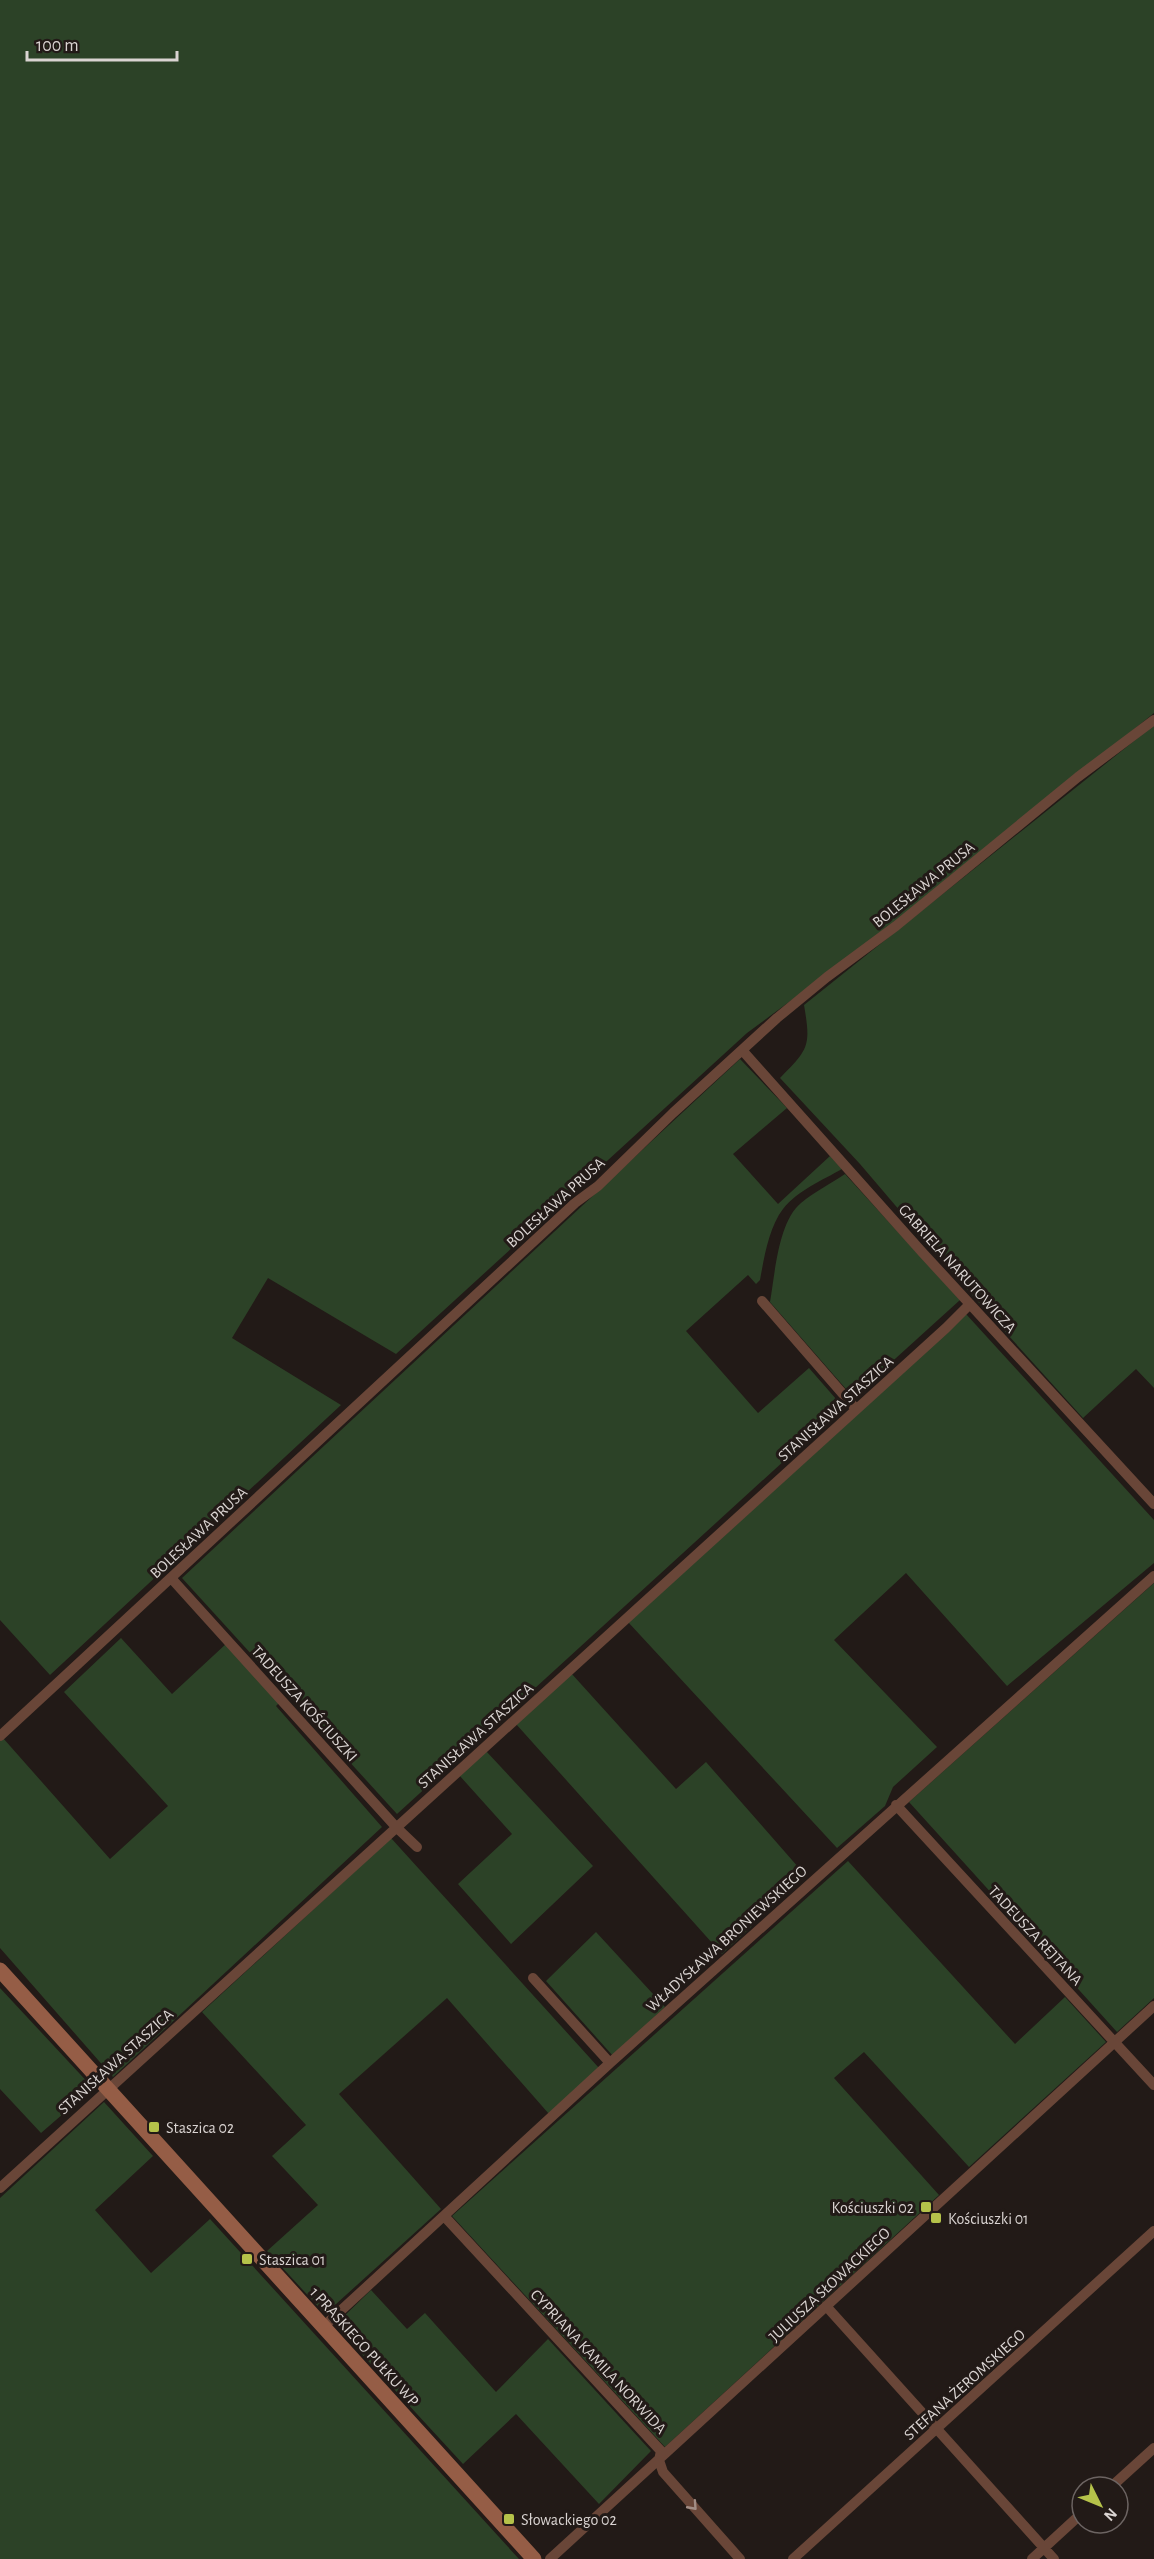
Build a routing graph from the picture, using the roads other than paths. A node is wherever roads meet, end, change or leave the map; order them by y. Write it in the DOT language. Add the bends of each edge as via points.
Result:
graph roads {
  1 [pos="1154,720"];
  2 [pos="742,1050"];
  3 [pos="762,1301"];
  4 [pos="970,1304"];
  5 [pos="856,1409"];
  6 [pos="1154,1504"];
  7 [pos="1154,1576"];
  8 [pos="171,1578"];
  9 [pos="0,1736"];
  10 [pos="896,1805"];
  11 [pos="396,1827"];
  12 [pos="417,1847"];
  13 [pos="0,1970"];
  14 [pos="533,1978"];
  15 [pos="1154,2006"];
  16 [pos="1115,2042"];
  17 [pos="610,2063"];
  18 [pos="1154,2085"];
  19 [pos="107,2089"];
  20 [pos="0,2188"];
  21 [pos="445,2217"];
  22 [pos="1154,2231"];
  23 [pos="826,2306"];
  24 [pos="323,2327"];
  25 [pos="936,2429"];
  26 [pos="1154,2448"];
  27 [pos="659,2460"];
  28 [pos="1124,2475"];
  29 [pos="1070,2524"];
  30 [pos="1044,2548"];
  31 [pos="534,2559"];
  32 [pos="549,2559"];
  33 [pos="740,2559"];
  34 [pos="793,2559"];
  35 [pos="1032,2559"];
  36 [pos="1054,2559"];
  1 -- 2 [label="street, BOLESŁAWA PRUSA" via="896,926 826,977"];
  2 -- 4 [label="street, GABRIELA NARUTOWICZA"];
  2 -- 8 [label="street, BOLESŁAWA PRUSA"];
  3 -- 5 [label="street"];
  4 -- 5 [label="street, STANISŁAWA STASZICA"];
  4 -- 6 [label="street, GABRIELA NARUTOWICZA"];
  5 -- 11 [label="street, STANISŁAWA STASZICA"];
  7 -- 10 [label="street, WŁADYSŁAWA BRONIEWSKIEGO"];
  8 -- 9 [label="street, BOLESŁAWA PRUSA"];
  8 -- 11 [label="street, TADEUSZA KOŚCIUSZKI"];
  10 -- 16 [label="street, TADEUSZA REJTANA"];
  10 -- 17 [label="street, WŁADYSŁAWA BRONIEWSKIEGO"];
  11 -- 12 [label="street, TADEUSZA KOŚCIUSZKI"];
  11 -- 19 [label="street, STANISŁAWA STASZICA"];
  13 -- 19 [label="street, 1 PRASKIEGO PUŁKU WP"];
  14 -- 17 [label="street"];
  15 -- 16 [label="street, JULIUSZA SŁOWACKIEGO"];
  16 -- 18 [label="street, TADEUSZA REJTANA"];
  16 -- 23 [label="street, JULIUSZA SŁOWACKIEGO"];
  17 -- 21 [label="street, WŁADYSŁAWA BRONIEWSKIEGO"];
  19 -- 20 [label="street, STANISŁAWA STASZICA"];
  19 -- 24 [label="street, 1 PRASKIEGO PUŁKU WP"];
  21 -- 24 [label="street, WŁADYSŁAWA BRONIEWSKIEGO"];
  21 -- 27 [label="street, CYPRIANA KAMILA NORWIDA" via="661,2451"];
  22 -- 25 [label="street, STEFANA ŻEROMSKIEGO"];
  23 -- 25 [label="street"];
  23 -- 27 [label="street, JULIUSZA SŁOWACKIEGO"];
  24 -- 31 [label="street, 1 PRASKIEGO PUŁKU WP"];
  25 -- 30 [label="street"];
  25 -- 34 [label="street, STEFANA ŻEROMSKIEGO"];
  26 -- 28 [label="street"];
  27 -- 32 [label="street, JULIUSZA SŁOWACKIEGO"];
  27 -- 33 [label="street, CYPRIANA KAMILA NORWIDA, one-way" via="663,2472"];
  29 -- 30 [label="street"];
  30 -- 35 [label="street"];
  30 -- 36 [label="street"];
}
